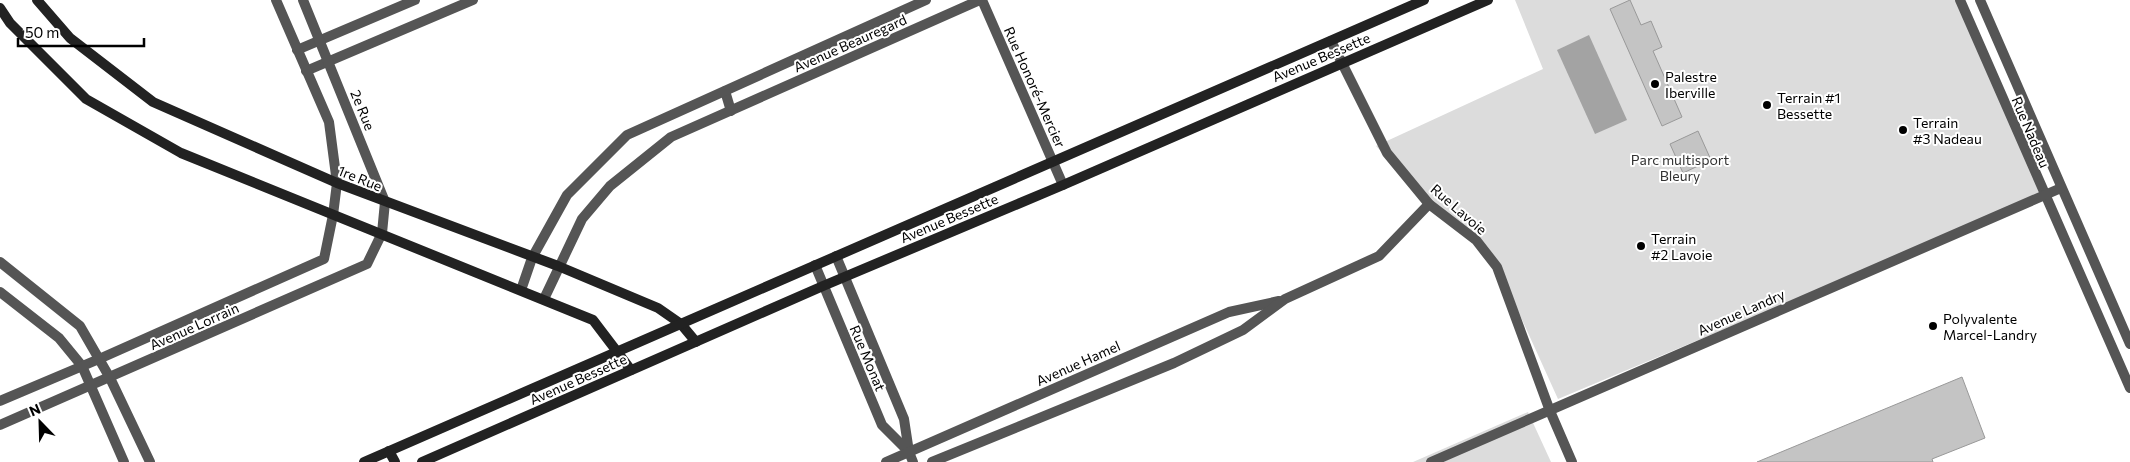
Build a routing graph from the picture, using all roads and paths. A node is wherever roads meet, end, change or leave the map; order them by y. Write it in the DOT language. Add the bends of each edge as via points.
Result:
graph roads {
  1 [pos="37,0"];
  2 [pos="276,0"];
  3 [pos="303,0"];
  4 [pos="415,0"];
  5 [pos="473,0"];
  6 [pos="926,0"];
  7 [pos="981,0"];
  8 [pos="1424,0"];
  9 [pos="1488,0"];
  10 [pos="1960,0"];
  11 [pos="1980,0"];
  12 [pos="1466,5"];
  13 [pos="0,8"];
  14 [pos="321,41"];
  15 [pos="1331,41"];
  16 [pos="297,50"];
  17 [pos="329,62"];
  18 [pos="1342,62"];
  19 [pos="306,71"];
  20 [pos="725,91"];
  21 [pos="731,111"];
  22 [pos="1053,162"];
  23 [pos="337,184"];
  24 [pos="1062,185"];
  25 [pos="2062,188"];
  26 [pos="2044,195"];
  27 [pos="385,202"];
  28 [pos="1429,204"];
  29 [pos="333,215"];
  30 [pos="382,233"];
  31 [pos="836,256"];
  32 [pos="532,258"];
  33 [pos="0,262"];
  34 [pos="815,265"];
  35 [pos="558,266"];
  36 [pos="2096,266"];
  37 [pos="2080,273"];
  38 [pos="844,277"];
  39 [pos="823,286"];
  40 [pos="520,290"];
  41 [pos="0,292"];
  42 [pos="544,299"];
  43 [pos="1285,299"];
  44 [pos="681,324"];
  45 [pos="696,342"];
  46 [pos="2130,344"];
  47 [pos="618,351"];
  48 [pos="99,359"];
  49 [pos="82,366"];
  50 [pos="631,370"];
  51 [pos="110,378"];
  52 [pos="91,385"];
  53 [pos="2130,388"];
  54 [pos="0,401"];
  55 [pos="1550,411"];
  56 [pos="0,425"];
  57 [pos="389,451"];
  58 [pos="911,457"];
  59 [pos="124,462"];
  60 [pos="150,462"];
  61 [pos="364,462"];
  62 [pos="395,462"];
  63 [pos="422,462"];
  64 [pos="886,462"];
  65 [pos="932,462"];
  66 [pos="1431,462"];
  67 [pos="1572,462"];
  1 -- 23 [label="street, 1re Rue" via="70,38 153,102"];
  2 -- 16 [label="street"];
  3 -- 14 [label="street, 2e Rue"];
  4 -- 14 [label="street"];
  5 -- 17 [label="street"];
  6 -- 20 [label="street, Avenue Beauregard"];
  7 -- 21 [label="street, Avenue Beauregard"];
  7 -- 22 [label="street, Rue Honoré-Mercier"];
  8 -- 15 [label="street, Avenue Bessette"];
  9 -- 12 [label="street, Avenue Bessette"];
  10 -- 26 [label="street, Rue Nadeau"];
  11 -- 25 [label="street, Rue Nadeau"];
  12 -- 18 [label="street, Avenue Bessette"];
  13 -- 29 [label="street" via="10,24 86,99 181,153"];
  14 -- 16 [label="street"];
  14 -- 17 [label="street, 2e Rue"];
  15 -- 18 [label="street, Rue Lavoie"];
  15 -- 22 [label="street, Avenue Bessette"];
  16 -- 19 [label="street"];
  17 -- 19 [label="street"];
  17 -- 27 [label="street, 2e Rue"];
  18 -- 24 [label="street, Avenue Bessette"];
  18 -- 28 [label="street, Rue Lavoie" via="1387,153"];
  19 -- 23 [label="street" via="329,122"];
  20 -- 21 [label="street"];
  20 -- 32 [label="street, Avenue Beauregard" via="628,136 567,195"];
  21 -- 35 [label="street, Avenue Beauregard" via="672,137 610,186 582,219"];
  22 -- 24 [label="street, Rue Honoré-Mercier"];
  22 -- 31 [label="street, Avenue Bessette"];
  23 -- 27 [label="street, 1re Rue"];
  23 -- 29 [label="street"];
  24 -- 38 [label="street, Avenue Bessette"];
  25 -- 26 [label="street, Avenue Landry"];
  25 -- 36 [label="street, Rue Nadeau"];
  26 -- 37 [label="street, Rue Nadeau"];
  26 -- 55 [label="street, Avenue Landry"];
  27 -- 30 [label="street, 2e Rue"];
  27 -- 32 [label="street, 1re Rue"];
  28 -- 43 [label="street, Avenue Hamel" via="1379,256"];
  28 -- 55 [label="street, Rue Lavoie" via="1476,240 1497,266"];
  29 -- 30 [label="street"];
  29 -- 48 [label="street, Avenue Lorrain" via="324,259"];
  30 -- 40 [label="street"];
  30 -- 51 [label="street, Avenue Lorrain" via="366,264"];
  31 -- 34 [label="street, Avenue Bessette"];
  31 -- 38 [label="street, Rue Monat"];
  32 -- 35 [label="street, 1re Rue"];
  32 -- 40 [label="street, Avenue Beauregard"];
  33 -- 48 [label="street" via="80,326"];
  34 -- 39 [label="street, Rue Monat"];
  34 -- 44 [label="street, Avenue Bessette"];
  35 -- 42 [label="street, Avenue Beauregard"];
  35 -- 44 [label="street, 1re Rue" via="658,308"];
  36 -- 37 [label="street"];
  36 -- 46 [label="street, Rue Nadeau"];
  37 -- 53 [label="street, Rue Nadeau"];
  38 -- 39 [label="street, Avenue Bessette"];
  38 -- 58 [label="street, Rue Monat" via="904,419"];
  39 -- 45 [label="street, Avenue Bessette"];
  39 -- 58 [label="street, Rue Monat" via="882,425"];
  40 -- 42 [label="street"];
  41 -- 49 [label="street" via="59,338"];
  42 -- 47 [label="street" via="593,320"];
  43 -- 58 [label="street, Avenue Hamel" via="1229,312"];
  43 -- 65 [label="street, Avenue Hamel" via="1243,330 1174,363"];
  44 -- 45 [label="street, 1re Rue"];
  44 -- 47 [label="street, Avenue Bessette"];
  45 -- 50 [label="street, Avenue Bessette"];
  47 -- 50 [label="street"];
  47 -- 57 [label="street, Avenue Bessette"];
  48 -- 49 [label="street, Avenue Lorrain"];
  48 -- 51 [label="street"];
  49 -- 52 [label="street"];
  49 -- 54 [label="street, Avenue Lorrain"];
  50 -- 63 [label="street, Avenue Bessette"];
  51 -- 52 [label="street, Avenue Lorrain"];
  51 -- 60 [label="street"];
  52 -- 56 [label="street, Avenue Lorrain"];
  52 -- 59 [label="street"];
  55 -- 66 [label="street, Avenue Landry"];
  55 -- 67 [label="street, Rue Lavoie"];
  57 -- 61 [label="street, Avenue Bessette"];
  57 -- 62 [label="street"];
  58 -- 64 [label="street, Avenue Hamel"];
}
